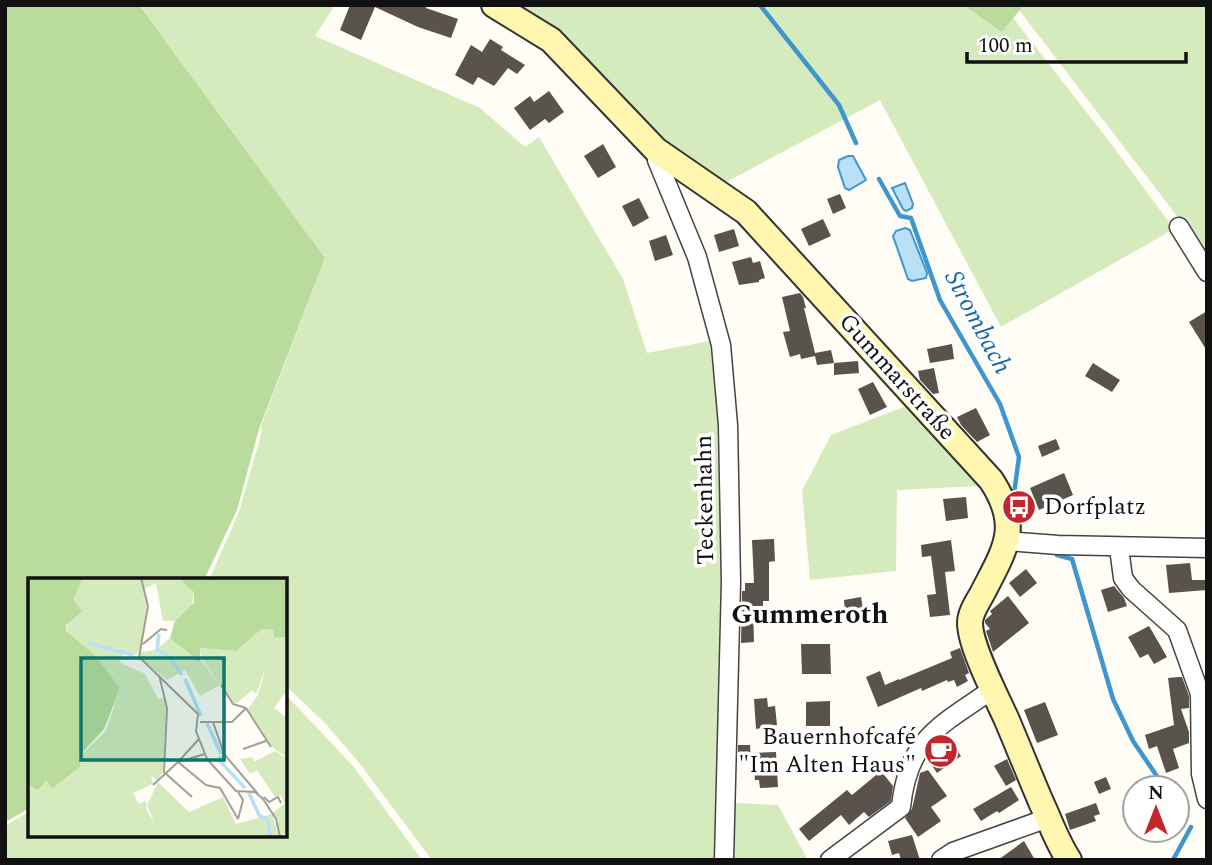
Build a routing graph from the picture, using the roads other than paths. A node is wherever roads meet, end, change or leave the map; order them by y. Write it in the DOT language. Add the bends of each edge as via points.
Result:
graph roads {
  1 [pos="494,5"];
  2 [pos="656,150"];
  3 [pos="1179,227"];
  4 [pos="1207,272"];
  5 [pos="1007,541"];
  6 [pos="1119,548"];
  7 [pos="1207,548"];
  8 [pos="993,689"];
  9 [pos="1207,799"];
  10 [pos="1048,818"];
  11 [pos="724,860"];
  12 [pos="830,860"];
  13 [pos="941,860"];
  14 [pos="1069,860"];
  1 -- 2 [label="street, Gummarstraße" via="551,40"];
  2 -- 5 [label="street, Gummarstraße" via="746,212 991,480 1008,516"];
  2 -- 11 [label="street, Teckenhahn" via="697,257 721,345 728,425 731,582"];
  3 -- 4 [label="street"];
  5 -- 6 [label="street"];
  5 -- 8 [label="street, Gummarstraße" via="970,624"];
  6 -- 7 [label="street"];
  6 -- 9 [label="street" via="1123,578 1177,630 1200,694 1201,775"];
  8 -- 10 [label="street, Gummarstraße"];
  8 -- 12 [label="street" via="925,738 904,784 901,807"];
  10 -- 13 [label="street"];
  10 -- 14 [label="street, Gummarstraße"];
}
